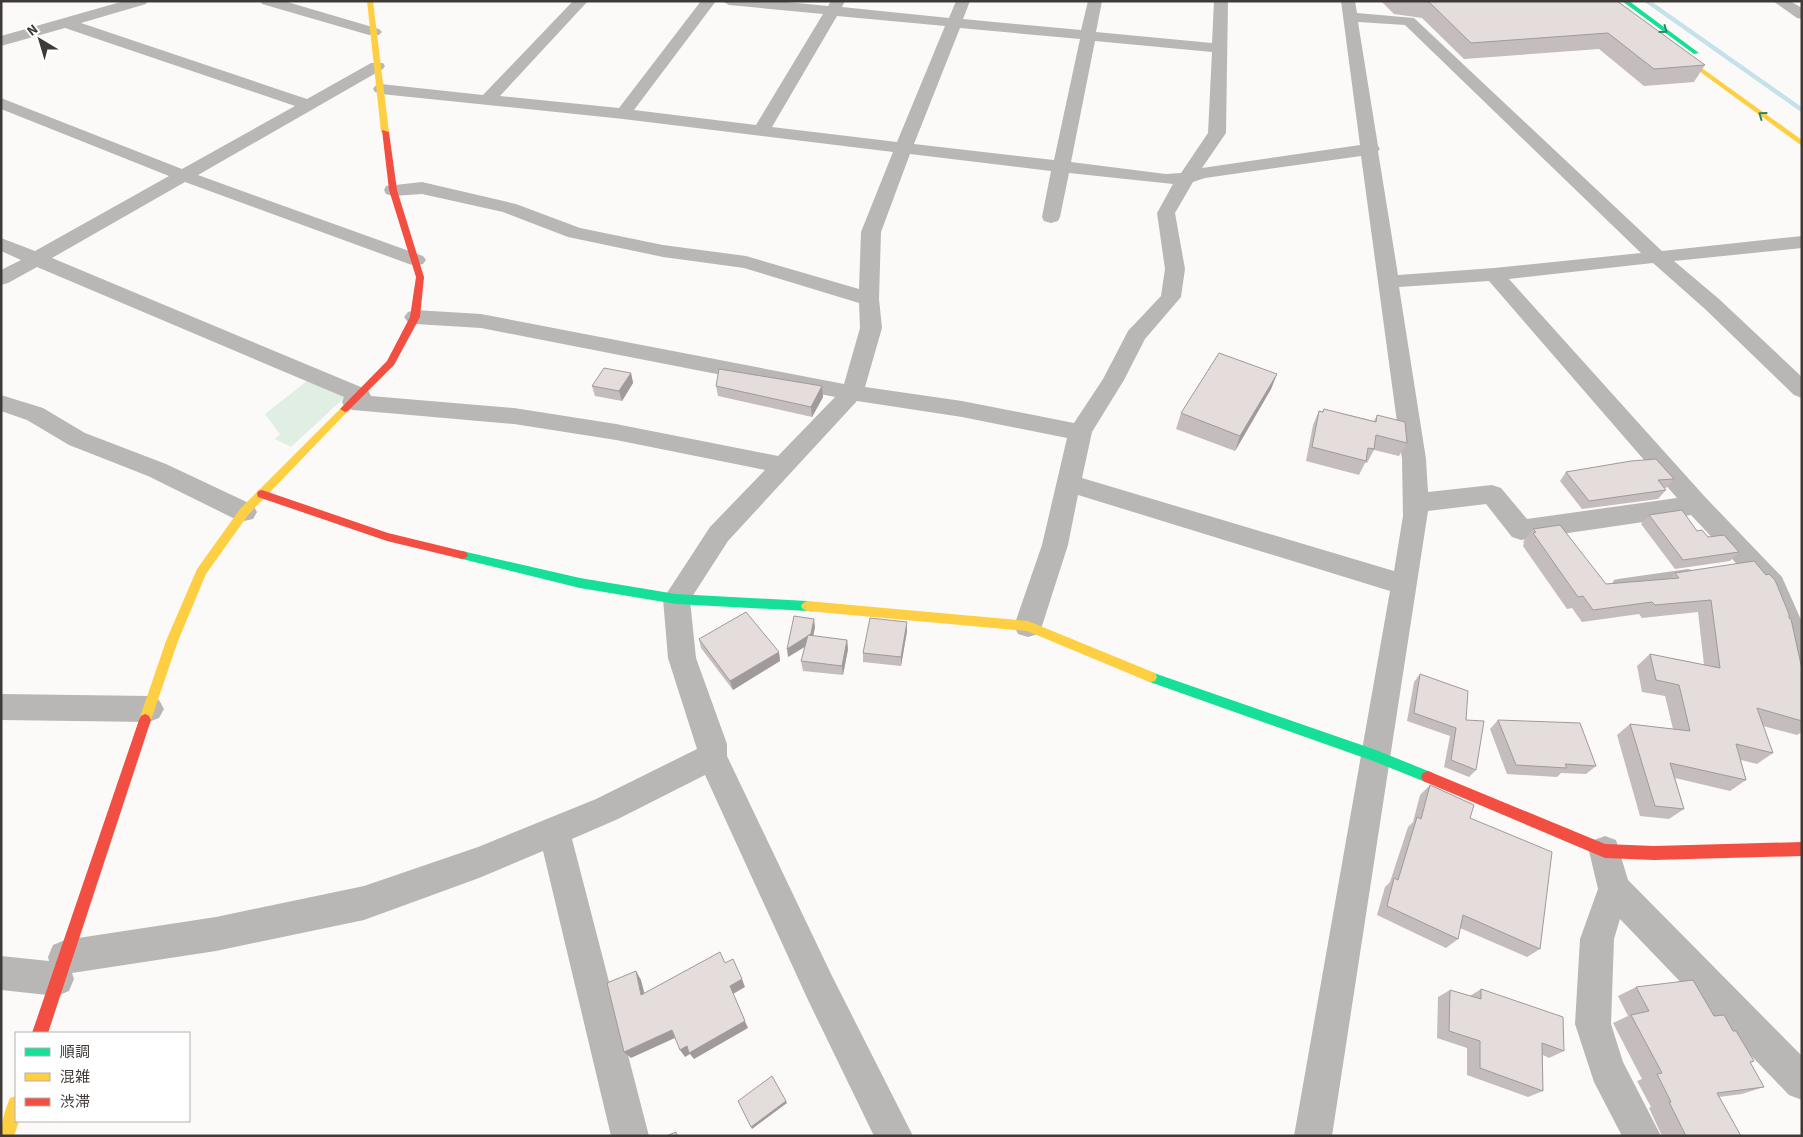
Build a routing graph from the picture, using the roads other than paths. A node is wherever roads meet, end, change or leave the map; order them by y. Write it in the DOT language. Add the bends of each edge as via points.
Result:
graph roads {
  1 [pos="141,1"];
  2 [pos="267,1"];
  3 [pos="370,1"];
  4 [pos="581,1"];
  5 [pos="709,1"];
  6 [pos="729,1"];
  7 [pos="963,1"];
  8 [pos="1095,1"];
  9 [pos="1221,1"];
  10 [pos="1780,1"];
  11 [pos="1620,4"];
  12 [pos="835,6"];
  13 [pos="100,8"];
  14 [pos="1350,9"];
  15 [pos="1802,15"];
  16 [pos="66,23"];
  17 [pos="954,24"];
  18 [pos="374,32"];
  19 [pos="1087,36"];
  20 [pos="1,41"];
  21 [pos="1220,48"];
  22 [pos="377,66"];
  23 [pos="1729,76"];
  24 [pos="381,89"];
  25 [pos="487,100"];
  26 [pos="1,103"];
  27 [pos="309,105"];
  28 [pos="623,114"];
  29 [pos="761,131"];
  30 [pos="1802,144"];
  31 [pos="903,148"];
  32 [pos="1371,149"];
  33 [pos="1060,167"];
  34 [pos="184,176"];
  35 [pos="1186,178"];
  36 [pos="393,190"];
  37 [pos="1051,217"];
  38 [pos="1802,242"];
  39 [pos="1,244"];
  40 [pos="1657,257"];
  41 [pos="36,259"];
  42 [pos="416,260"];
  43 [pos="1494,274"];
  44 [pos="1,279"];
  45 [pos="1389,282"];
  46 [pos="869,299"];
  47 [pos="415,317"];
  48 [pos="1802,390"];
  49 [pos="852,392"];
  50 [pos="357,398"];
  51 [pos="1,403"];
  52 [pos="1080,432"];
  53 [pos="781,466"];
  54 [pos="1069,483"];
  55 [pos="262,494"];
  56 [pos="1415,503"];
  57 [pos="1697,505"];
  58 [pos="244,512"];
  59 [pos="1705,572"];
  60 [pos="1618,584"];
  61 [pos="1405,585"];
  62 [pos="676,599"];
  63 [pos="1028,626"];
  64 [pos="1802,666"];
  65 [pos="1,707"];
  66 [pos="149,709"];
  67 [pos="712,756"];
  68 [pos="1376,756"];
  69 [pos="554,831"];
  70 [pos="1802,849"];
  71 [pos="1605,850"];
  72 [pos="1614,889"];
  73 [pos="61,968"];
  74 [pos="1,973"];
  75 [pos="40,1032"];
  76 [pos="1802,1082"];
  77 [pos="15,1107"];
  78 [pos="6,1136"];
  79 [pos="630,1136"];
  80 [pos="894,1136"];
  81 [pos="1313,1136"];
  82 [pos="1642,1136"];
  1 -- 13 [label="street"];
  2 -- 18 [label="street"];
  3 -- 18 [label="street"];
  4 -- 25 [label="street"];
  5 -- 28 [label="street"];
  6 -- 12 [label="street"];
  7 -- 17 [label="street"];
  8 -- 19 [label="street"];
  9 -- 21 [label="street"];
  10 -- 15 [label="street"];
  11 -- 23 [label="street, one-way"];
  30 -- 11 [label="street, one-way"];
  12 -- 17 [label="street"];
  12 -- 29 [label="street"];
  13 -- 16 [label="street"];
  14 -- 32 [label="street"];
  14 -- 40 [label="street" via="1409,21"];
  16 -- 20 [label="street"];
  16 -- 27 [label="street"];
  17 -- 19 [label="street"];
  17 -- 31 [label="street"];
  18 -- 22 [label="street"];
  19 -- 21 [label="street"];
  19 -- 33 [label="street"];
  21 -- 35 [label="street" via="1217,133"];
  22 -- 24 [label="street"];
  22 -- 27 [label="street"];
  24 -- 25 [label="street"];
  24 -- 36 [label="street"];
  25 -- 28 [label="street"];
  26 -- 34 [label="street"];
  27 -- 34 [label="street"];
  28 -- 29 [label="street"];
  29 -- 31 [label="street"];
  31 -- 33 [label="street"];
  31 -- 46 [label="street" via="870,232"];
  32 -- 35 [label="street"];
  32 -- 45 [label="street"];
  33 -- 35 [label="street" via="1166,179"];
  33 -- 37 [label="street"];
  34 -- 41 [label="street"];
  34 -- 42 [label="street"];
  35 -- 52 [label="street" via="1166,213 1175,269 1171,298 1136,336"];
  36 -- 42 [label="street"];
  36 -- 46 [label="street" via="422,188 509,208 574,233 663,251 746,262"];
  38 -- 40 [label="street"];
  39 -- 41 [label="street"];
  40 -- 43 [label="street"];
  40 -- 48 [label="street" via="1712,304"];
  41 -- 44 [label="street"];
  41 -- 50 [label="street"];
  42 -- 47 [label="street" via="420,277"];
  43 -- 45 [label="street"];
  43 -- 57 [label="street"];
  45 -- 56 [label="street" via="1414,459"];
  46 -- 49 [label="street" via="872,328"];
  47 -- 49 [label="street" via="481,321"];
  47 -- 50 [label="street" via="391,363"];
  49 -- 52 [label="street"];
  49 -- 53 [label="street"];
  50 -- 53 [label="street" via="514,416 616,432"];
  50 -- 55 [label="street"];
  51 -- 58 [label="street" via="35,414 78,440 157,470"];
  52 -- 54 [label="street"];
  53 -- 62 [label="street" via="719,534"];
  54 -- 61 [label="street"];
  54 -- 63 [label="street" via="1055,545"];
  55 -- 58 [label="street"];
  55 -- 62 [label="street" via="387,537 580,583"];
  56 -- 57 [label="street" via="1492,494 1521,530"];
  56 -- 61 [label="street" via="1416,516"];
  57 -- 64 [label="street" via="1744,566 1773,585 1800,651"];
  58 -- 66 [label="street" via="201,572 172,641"];
  59 -- 60 [label="lane"];
  61 -- 68 [label="street"];
  62 -- 63 [label="street" via="799,605"];
  62 -- 67 [label="street" via="682,658 712,744"];
  63 -- 68 [label="street" via="1167,684"];
  65 -- 66 [label="street"];
  66 -- 73 [label="street"];
  67 -- 69 [label="street" via="607,809"];
  67 -- 80 [label="street" via="820,988"];
  68 -- 71 [label="street"];
  68 -- 81 [label="street"];
  69 -- 73 [label="street" via="364,903"];
  69 -- 79 [label="street"];
  70 -- 71 [label="street" via="1654,853"];
  71 -- 72 [label="street"];
  72 -- 76 [label="street"];
  72 -- 82 [label="street" via="1597,939 1593,1024 1607,1069"];
  73 -- 74 [label="street"];
  73 -- 75 [label="street"];
  77 -- 78 [label="street"];
}
